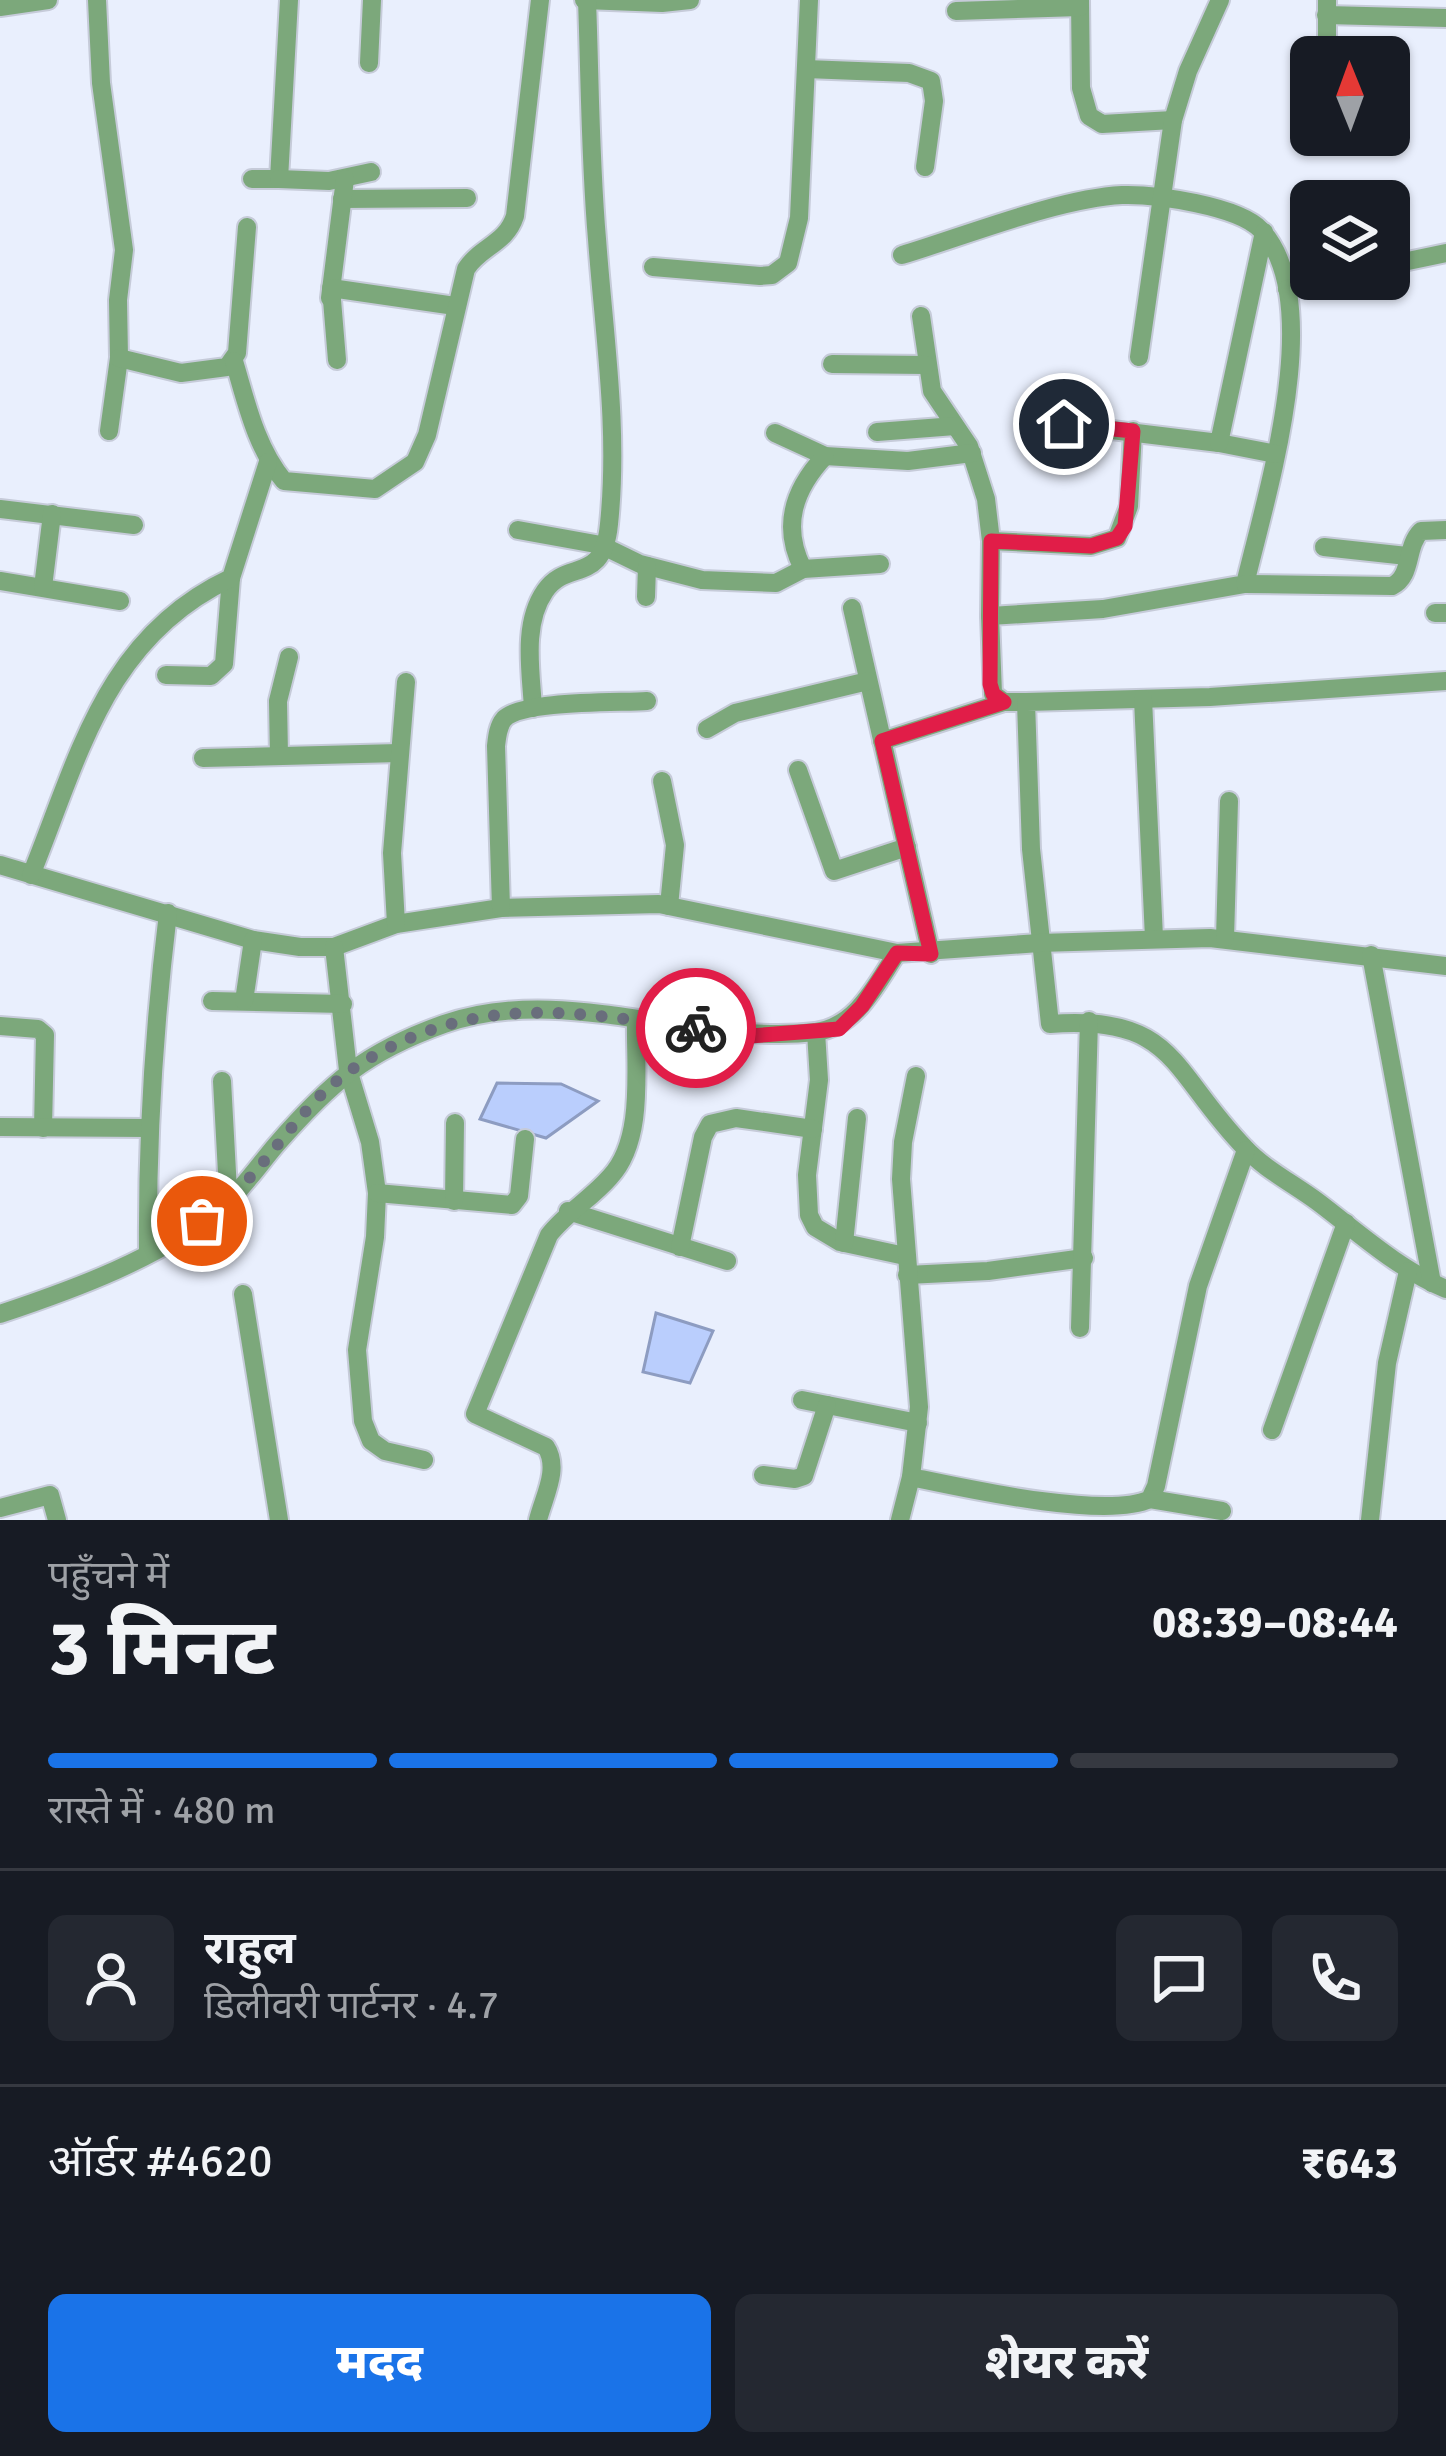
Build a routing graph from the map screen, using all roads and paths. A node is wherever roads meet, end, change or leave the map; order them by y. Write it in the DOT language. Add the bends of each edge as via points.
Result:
graph roads {
  1 [pos="48,0"];
  2 [pos="97,0"];
  3 [pos="289,0"];
  4 [pos="372,0"];
  5 [pos="540,0"];
  6 [pos="585,0"];
  7 [pos="690,0"];
  8 [pos="809,0"];
  9 [pos="1220,0"];
  10 [pos="1080,4"];
  11 [pos="0,7"];
  12 [pos="1327,8"];
  13 [pos="956,10"];
  14 [pos="1446,18"];
  15 [pos="369,63"];
  16 [pos="806,69"];
  17 [pos="1173,120"];
  18 [pos="925,167"];
  19 [pos="371,172"];
  20 [pos="252,179"];
  21 [pos="279,179"];
  22 [pos="344,189"];
  23 [pos="467,198"];
  24 [pos="1164,199"];
  25 [pos="248,227"];
  26 [pos="1264,232"];
  27 [pos="1446,253"];
  28 [pos="902,255"];
  29 [pos="1410,261"];
  30 [pos="653,267"];
  31 [pos="331,288"];
  32 [pos="1290,288"];
  33 [pos="1287,289"];
  34 [pos="455,306"];
  35 [pos="921,316"];
  36 [pos="326,332"];
  37 [pos="1139,356"];
  38 [pos="119,358"];
  39 [pos="337,360"];
  40 [pos="234,361"];
  41 [pos="832,364"];
  42 [pos="926,365"];
  43 [pos="1029,420"];
  44 [pos="955,426"];
  45 [pos="109,431"];
  46 [pos="1133,431"];
  47 [pos="877,432"];
  48 [pos="775,433"];
  49 [pos="1220,443"];
  50 [pos="973,453"];
  51 [pos="1276,454"];
  52 [pos="825,456"];
  53 [pos="268,462"];
  54 [pos="0,509"];
  55 [pos="52,514"];
  56 [pos="134,525"];
  57 [pos="518,530"];
  58 [pos="1446,530"];
  59 [pos="991,541"];
  60 [pos="1324,547"];
  61 [pos="606,548"];
  62 [pos="1407,556"];
  63 [pos="880,564"];
  64 [pos="647,566"];
  65 [pos="803,569"];
  66 [pos="231,578"];
  67 [pos="0,581"];
  68 [pos="1245,584"];
  69 [pos="43,587"];
  70 [pos="646,597"];
  71 [pos="120,601"];
  72 [pos="852,608"];
  73 [pos="990,616"];
  74 [pos="289,657"];
  75 [pos="166,675"];
  76 [pos="868,681"];
  77 [pos="1446,681"];
  78 [pos="406,682"];
  79 [pos="1143,699"];
  80 [pos="647,701"];
  81 [pos="1004,702"];
  82 [pos="1026,702"];
  83 [pos="533,708"];
  84 [pos="707,729"];
  85 [pos="882,741"];
  86 [pos="399,753"];
  87 [pos="279,756"];
  88 [pos="203,758"];
  89 [pos="798,770"];
  90 [pos="662,781"];
  91 [pos="1229,801"];
  92 [pos="907,847"];
  93 [pos="0,865"];
  94 [pos="31,875"];
  95 [pos="669,906"];
  96 [pos="501,908"];
  97 [pos="168,913"];
  98 [pos="396,924"];
  99 [pos="1154,938"];
  100 [pos="1226,938"];
  101 [pos="253,940"];
  102 [pos="1039,943"];
  103 [pos="334,947"];
  104 [pos="897,953"];
  105 [pos="931,954"];
  106 [pos="1371,955"];
  107 [pos="1445,963"];
  108 [pos="212,1000"];
  109 [pos="244,1001"];
  110 [pos="343,1004"];
  111 [pos="635,1021"];
  112 [pos="1089,1021"];
  113 [pos="0,1026"];
  114 [pos="816,1032"];
  115 [pos="348,1070"];
  116 [pos="916,1076"];
  117 [pos="222,1081"];
  118 [pos="857,1118"];
  119 [pos="455,1123"];
  120 [pos="0,1127"];
  121 [pos="43,1128"];
  122 [pos="148,1128"];
  123 [pos="813,1129"];
  124 [pos="525,1139"];
  125 [pos="1246,1150"];
  126 [pos="377,1193"];
  127 [pos="454,1202"];
  128 [pos="224,1206"];
  129 [pos="568,1210"];
  130 [pos="1346,1223"];
  131 [pos="844,1243"];
  132 [pos="680,1246"];
  133 [pos="148,1253"];
  134 [pos="1084,1258"];
  135 [pos="727,1261"];
  136 [pos="906,1266"];
  137 [pos="1408,1271"];
  138 [pos="1439,1286"];
  139 [pos="243,1294"];
  140 [pos="0,1314"];
  141 [pos="1080,1328"];
  142 [pos="802,1400"];
  143 [pos="827,1405"];
  144 [pos="918,1423"];
  145 [pos="1272,1430"];
  146 [pos="424,1460"];
  147 [pos="763,1475"];
  148 [pos="911,1478"];
  149 [pos="1150,1499"];
  150 [pos="0,1508"];
  151 [pos="1222,1510"];
  152 [pos="57,1520"];
  153 [pos="279,1520"];
  154 [pos="538,1520"];
  155 [pos="900,1520"];
  156 [pos="1370,1520"];
  1 -- 11 [label="street"];
  2 -- 38 [label="street" via="124,250"];
  3 -- 21 [label="street"];
  4 -- 15 [label="street"];
  5 -- 34 [label="street" via="515,216 502,240 472,259"];
  6 -- 7 [label="street"];
  6 -- 61 [label="street" via="613,411"];
  8 -- 16 [label="street"];
  9 -- 17 [label="street"];
  10 -- 13 [label="street"];
  10 -- 17 [label="street" via="1089,116 1102,124"];
  12 -- 14 [label="street"];
  16 -- 18 [label="street" via="931,81"];
  16 -- 30 [label="street" via="799,218 788,263 760,276"];
  17 -- 24 [label="street"];
  19 -- 22 [label="street"];
  20 -- 21 [label="street"];
  21 -- 22 [label="street"];
  22 -- 23 [label="street"];
  22 -- 31 [label="street"];
  24 -- 26 [label="street" via="1218,209"];
  24 -- 28 [label="street" via="1092,200"];
  24 -- 37 [label="street"];
  25 -- 40 [label="street"];
  26 -- 33 [label="street"];
  26 -- 49 [label="street"];
  27 -- 29 [label="street"];
  31 -- 34 [label="street"];
  31 -- 36 [label="street"];
  31 -- 39 [label="street"];
  32 -- 33 [label="street"];
  33 -- 51 [label="street" via="1291,358"];
  34 -- 53 [label="street" via="415,462 375,489 284,481"];
  35 -- 42 [label="street"];
  38 -- 40 [label="street" via="181,373"];
  38 -- 45 [label="street"];
  40 -- 53 [label="street"];
  41 -- 42 [label="street"];
  42 -- 44 [label="street"];
  43 -- 46 [label="street"];
  44 -- 47 [label="street"];
  44 -- 50 [label="street"];
  46 -- 49 [label="street"];
  46 -- 59 [label="street" via="1129,506 1117,538 1091,546"];
  48 -- 52 [label="street"];
  49 -- 51 [label="street"];
  50 -- 52 [label="street" via="908,461"];
  50 -- 59 [label="street"];
  51 -- 68 [label="street"];
  52 -- 65 [label="street" via="801,482 793,518"];
  53 -- 66 [label="street"];
  54 -- 55 [label="street"];
  55 -- 56 [label="street"];
  55 -- 69 [label="street"];
  57 -- 61 [label="street"];
  58 -- 62 [label="street" via="1421,530"];
  59 -- 73 [label="street"];
  60 -- 62 [label="street"];
  61 -- 64 [label="street"];
  61 -- 83 [label="street" via="596,562 553,583 539,604 530,645"];
  62 -- 68 [label="street" via="1406,574 1392,586"];
  63 -- 65 [label="street"];
  64 -- 65 [label="street" via="701,580 776,583"];
  64 -- 70 [label="street"];
  66 -- 75 [label="street" via="224,664 211,676"];
  66 -- 94 [label="street" via="192,597 129,657 87,728"];
  67 -- 69 [label="street"];
  68 -- 73 [label="street" via="1102,608"];
  69 -- 71 [label="street"];
  72 -- 76 [label="street"];
  73 -- 81 [label="street" via="990,684"];
  74 -- 87 [label="street" via="278,701"];
  76 -- 84 [label="street" via="735,713"];
  76 -- 85 [label="street"];
  77 -- 79 [label="street"];
  78 -- 86 [label="street"];
  79 -- 82 [label="street"];
  79 -- 99 [label="street"];
  80 -- 83 [label="street"];
  81 -- 82 [label="street"];
  81 -- 85 [label="street"];
  82 -- 102 [label="street"];
  83 -- 96 [label="street" via="508,715 498,733"];
  85 -- 92 [label="street"];
  86 -- 87 [label="street"];
  86 -- 98 [label="street"];
  87 -- 88 [label="street"];
  89 -- 92 [label="street" via="834,871"];
  90 -- 95 [label="street" via="675,844"];
  91 -- 100 [label="street"];
  92 -- 105 [label="street"];
  93 -- 94 [label="street"];
  94 -- 97 [label="street"];
  95 -- 96 [label="street"];
  95 -- 104 [label="street"];
  96 -- 98 [label="street"];
  97 -- 101 [label="street"];
  97 -- 122 [label="street"];
  98 -- 103 [label="street"];
  99 -- 100 [label="street"];
  99 -- 102 [label="street"];
  100 -- 106 [label="street"];
  101 -- 103 [label="street"];
  101 -- 109 [label="street"];
  102 -- 105 [label="street"];
  102 -- 112 [label="street" via="1050,1024"];
  103 -- 110 [label="street"];
  104 -- 105 [label="street"];
  104 -- 114 [label="street" via="839,1029"];
  106 -- 107 [label="street"];
  106 -- 138 [label="street"];
  108 -- 109 [label="street"];
  109 -- 110 [label="street"];
  110 -- 115 [label="street"];
  111 -- 114 [label="street" via="750,1036"];
  111 -- 115 [label="street" via="577,1012 480,1015"];
  111 -- 129 [label="street" via="625,1153 615,1172"];
  112 -- 125 [label="street" via="1145,1035"];
  112 -- 134 [label="street"];
  113 -- 121 [label="street" via="45,1035"];
  114 -- 123 [label="street"];
  115 -- 126 [label="street"];
  115 -- 128 [label="street"];
  116 -- 136 [label="street" via="902,1142"];
  117 -- 128 [label="street"];
  118 -- 131 [label="street"];
  119 -- 127 [label="street"];
  120 -- 121 [label="street"];
  121 -- 122 [label="street"];
  122 -- 133 [label="street"];
  123 -- 131 [label="street" via="809,1215"];
  123 -- 132 [label="street" via="736,1118 710,1124"];
  124 -- 127 [label="street" via="516,1203"];
  125 -- 130 [label="street"];
  125 -- 149 [label="street" via="1198,1286"];
  126 -- 127 [label="street"];
  126 -- 146 [label="street" via="358,1350 363,1420 385,1451"];
  128 -- 133 [label="street"];
  129 -- 132 [label="street"];
  129 -- 154 [label="street" via="533,1270 476,1414 552,1457"];
  130 -- 137 [label="street"];
  130 -- 145 [label="street"];
  131 -- 136 [label="street"];
  132 -- 135 [label="street"];
  133 -- 140 [label="street"];
  134 -- 136 [label="street" via="988,1270"];
  134 -- 141 [label="street"];
  136 -- 144 [label="street"];
  137 -- 138 [label="street"];
  137 -- 156 [label="street" via="1387,1364"];
  139 -- 153 [label="street"];
  142 -- 143 [label="street"];
  143 -- 144 [label="street"];
  143 -- 147 [label="street" via="805,1476"];
  144 -- 148 [label="street"];
  148 -- 149 [label="street" via="1064,1509 1123,1509"];
  148 -- 155 [label="street"];
  149 -- 151 [label="street"];
  150 -- 152 [label="street" via="50,1495"];
}
